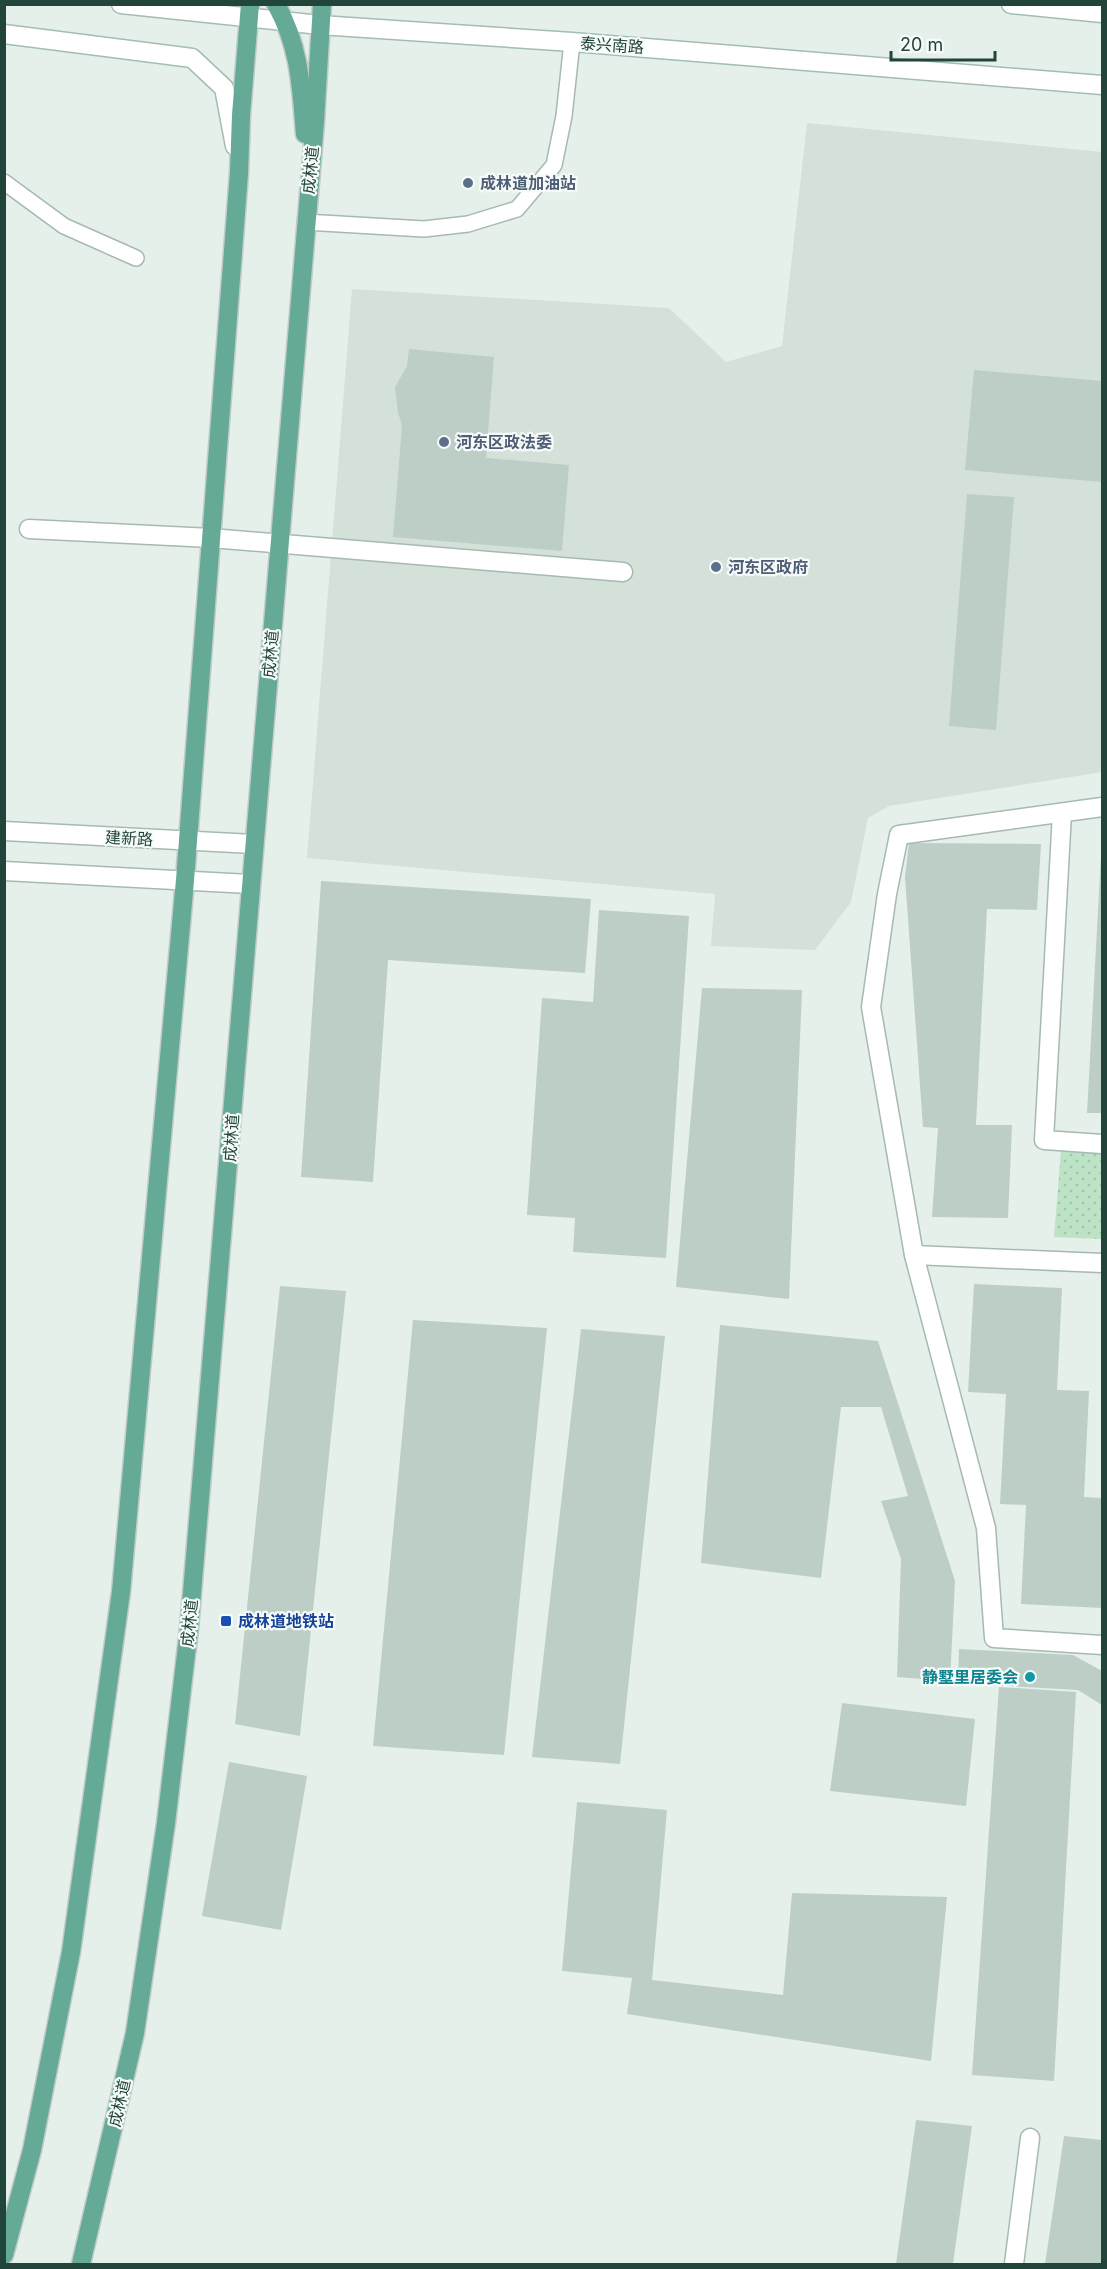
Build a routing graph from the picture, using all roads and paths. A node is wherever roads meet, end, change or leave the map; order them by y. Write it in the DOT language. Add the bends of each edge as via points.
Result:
graph roads {
  1 [pos="121,4"];
  2 [pos="276,4"];
  3 [pos="322,4"];
  4 [pos="1011,4"];
  5 [pos="250,11"];
  6 [pos="1102,14"];
  7 [pos="286,21"];
  8 [pos="320,25"];
  9 [pos="4,34"];
  10 [pos="572,42"];
  11 [pos="1102,85"];
  12 [pos="239,174"];
  13 [pos="309,181"];
  14 [pos="4,182"];
  15 [pos="305,222"];
  16 [pos="136,258"];
  17 [pos="29,529"];
  18 [pos="211,538"];
  19 [pos="279,543"];
  20 [pos="623,572"];
  21 [pos="1102,807"];
  22 [pos="1062,813"];
  23 [pos="4,831"];
  24 [pos="187,842"];
  25 [pos="254,844"];
  26 [pos="4,871"];
  27 [pos="185,880"];
  28 [pos="250,884"];
  29 [pos="1102,1144"];
  30 [pos="914,1255"];
  31 [pos="1102,1263"];
  32 [pos="1102,1645"];
  33 [pos="1030,2138"];
  34 [pos="4,2255"];
  35 [pos="81,2265"];
  36 [pos="1014,2265"];
  1 -- 5 [label="street, 泰兴南路"];
  2 -- 7 [label="main road"];
  3 -- 8 [label="main road, 成林道"];
  4 -- 6 [label="street"];
  5 -- 7 [label="street, 泰兴南路"];
  5 -- 12 [label="main road"];
  7 -- 8 [label="street, 泰兴南路"];
  7 -- 13 [label="main road" via="299,62"];
  8 -- 10 [label="street, 泰兴南路"];
  8 -- 13 [label="main road, 成林道"];
  9 -- 12 [label="street" via="192,58 224,88"];
  10 -- 11 [label="street, 泰兴南路"];
  10 -- 15 [label="lane" via="554,165 517,209 468,224 424,229"];
  12 -- 18 [label="main road"];
  13 -- 15 [label="main road, 成林道"];
  14 -- 16 [label="lane" via="64,226"];
  15 -- 19 [label="main road, 成林道"];
  17 -- 18 [label="street"];
  18 -- 19 [label="street"];
  18 -- 24 [label="main road"];
  19 -- 20 [label="street"];
  19 -- 25 [label="main road, 成林道"];
  21 -- 22 [label="street"];
  22 -- 29 [label="street" via="1044,1140"];
  22 -- 30 [label="street" via="899,836 872,1007"];
  23 -- 24 [label="street, 建新路"];
  24 -- 25 [label="street, 建新路"];
  24 -- 27 [label="main road"];
  25 -- 28 [label="main road, 成林道"];
  26 -- 27 [label="street"];
  27 -- 28 [label="street"];
  27 -- 34 [label="main road" via="121,1592 71,1952 32,2150"];
  28 -- 35 [label="main road, 成林道" via="189,1629 169,1800 135,2033"];
  30 -- 31 [label="street"];
  30 -- 32 [label="street" via="986,1528 994,1638"];
  33 -- 36 [label="street"];
}
